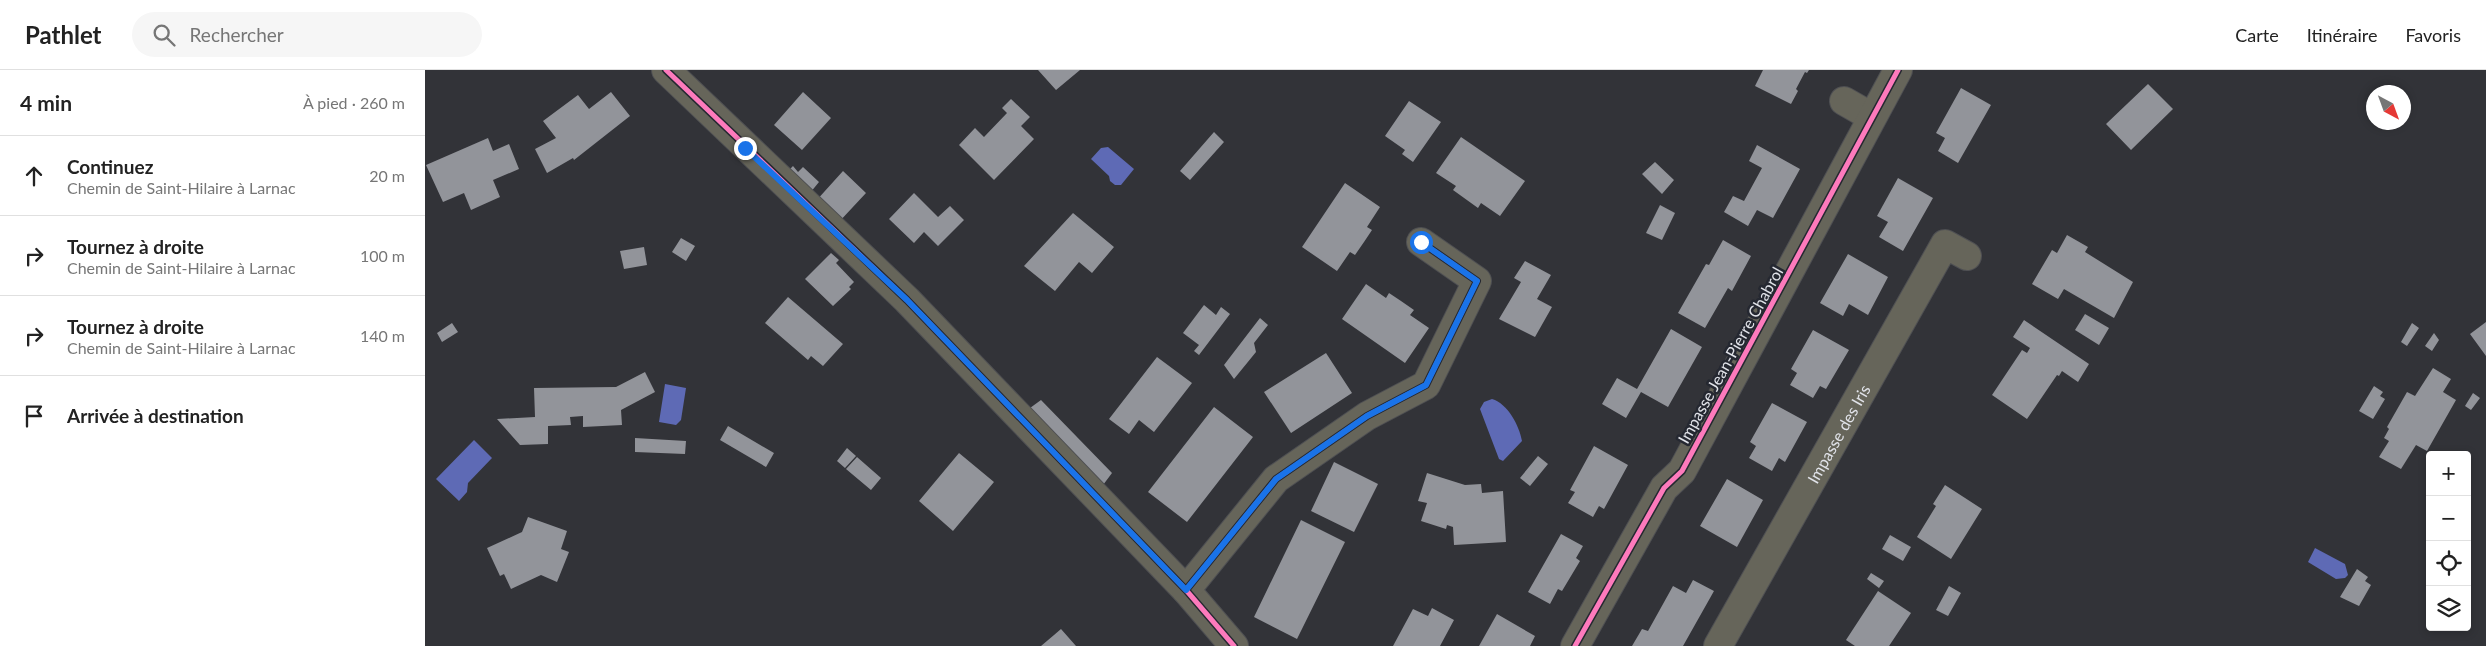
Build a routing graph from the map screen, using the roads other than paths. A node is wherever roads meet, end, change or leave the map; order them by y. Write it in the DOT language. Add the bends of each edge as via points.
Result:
graph roads {
  1 [pos="666,70"];
  2 [pos="1898,70"];
  3 [pos="1844,101"];
  4 [pos="1872,117"];
  5 [pos="1421,242"];
  6 [pos="1967,256"];
  7 [pos="1186,590"];
  8 [pos="1233,646"];
  9 [pos="1575,646"];
  10 [pos="1718,646"];
  1 -- 7 [label="street" via="907,300"];
  2 -- 4 [label="street, Impasse Jean-Pierre Chabrol"];
  3 -- 4 [label="street"];
  4 -- 9 [label="street, Impasse Jean-Pierre Chabrol" via="1681,470 1664,488"];
  5 -- 7 [label="street" via="1477,281 1426,385 1367,416 1276,479"];
  6 -- 10 [label="street, Impasse des Iris" via="1945,244"];
  7 -- 8 [label="street"];
}
